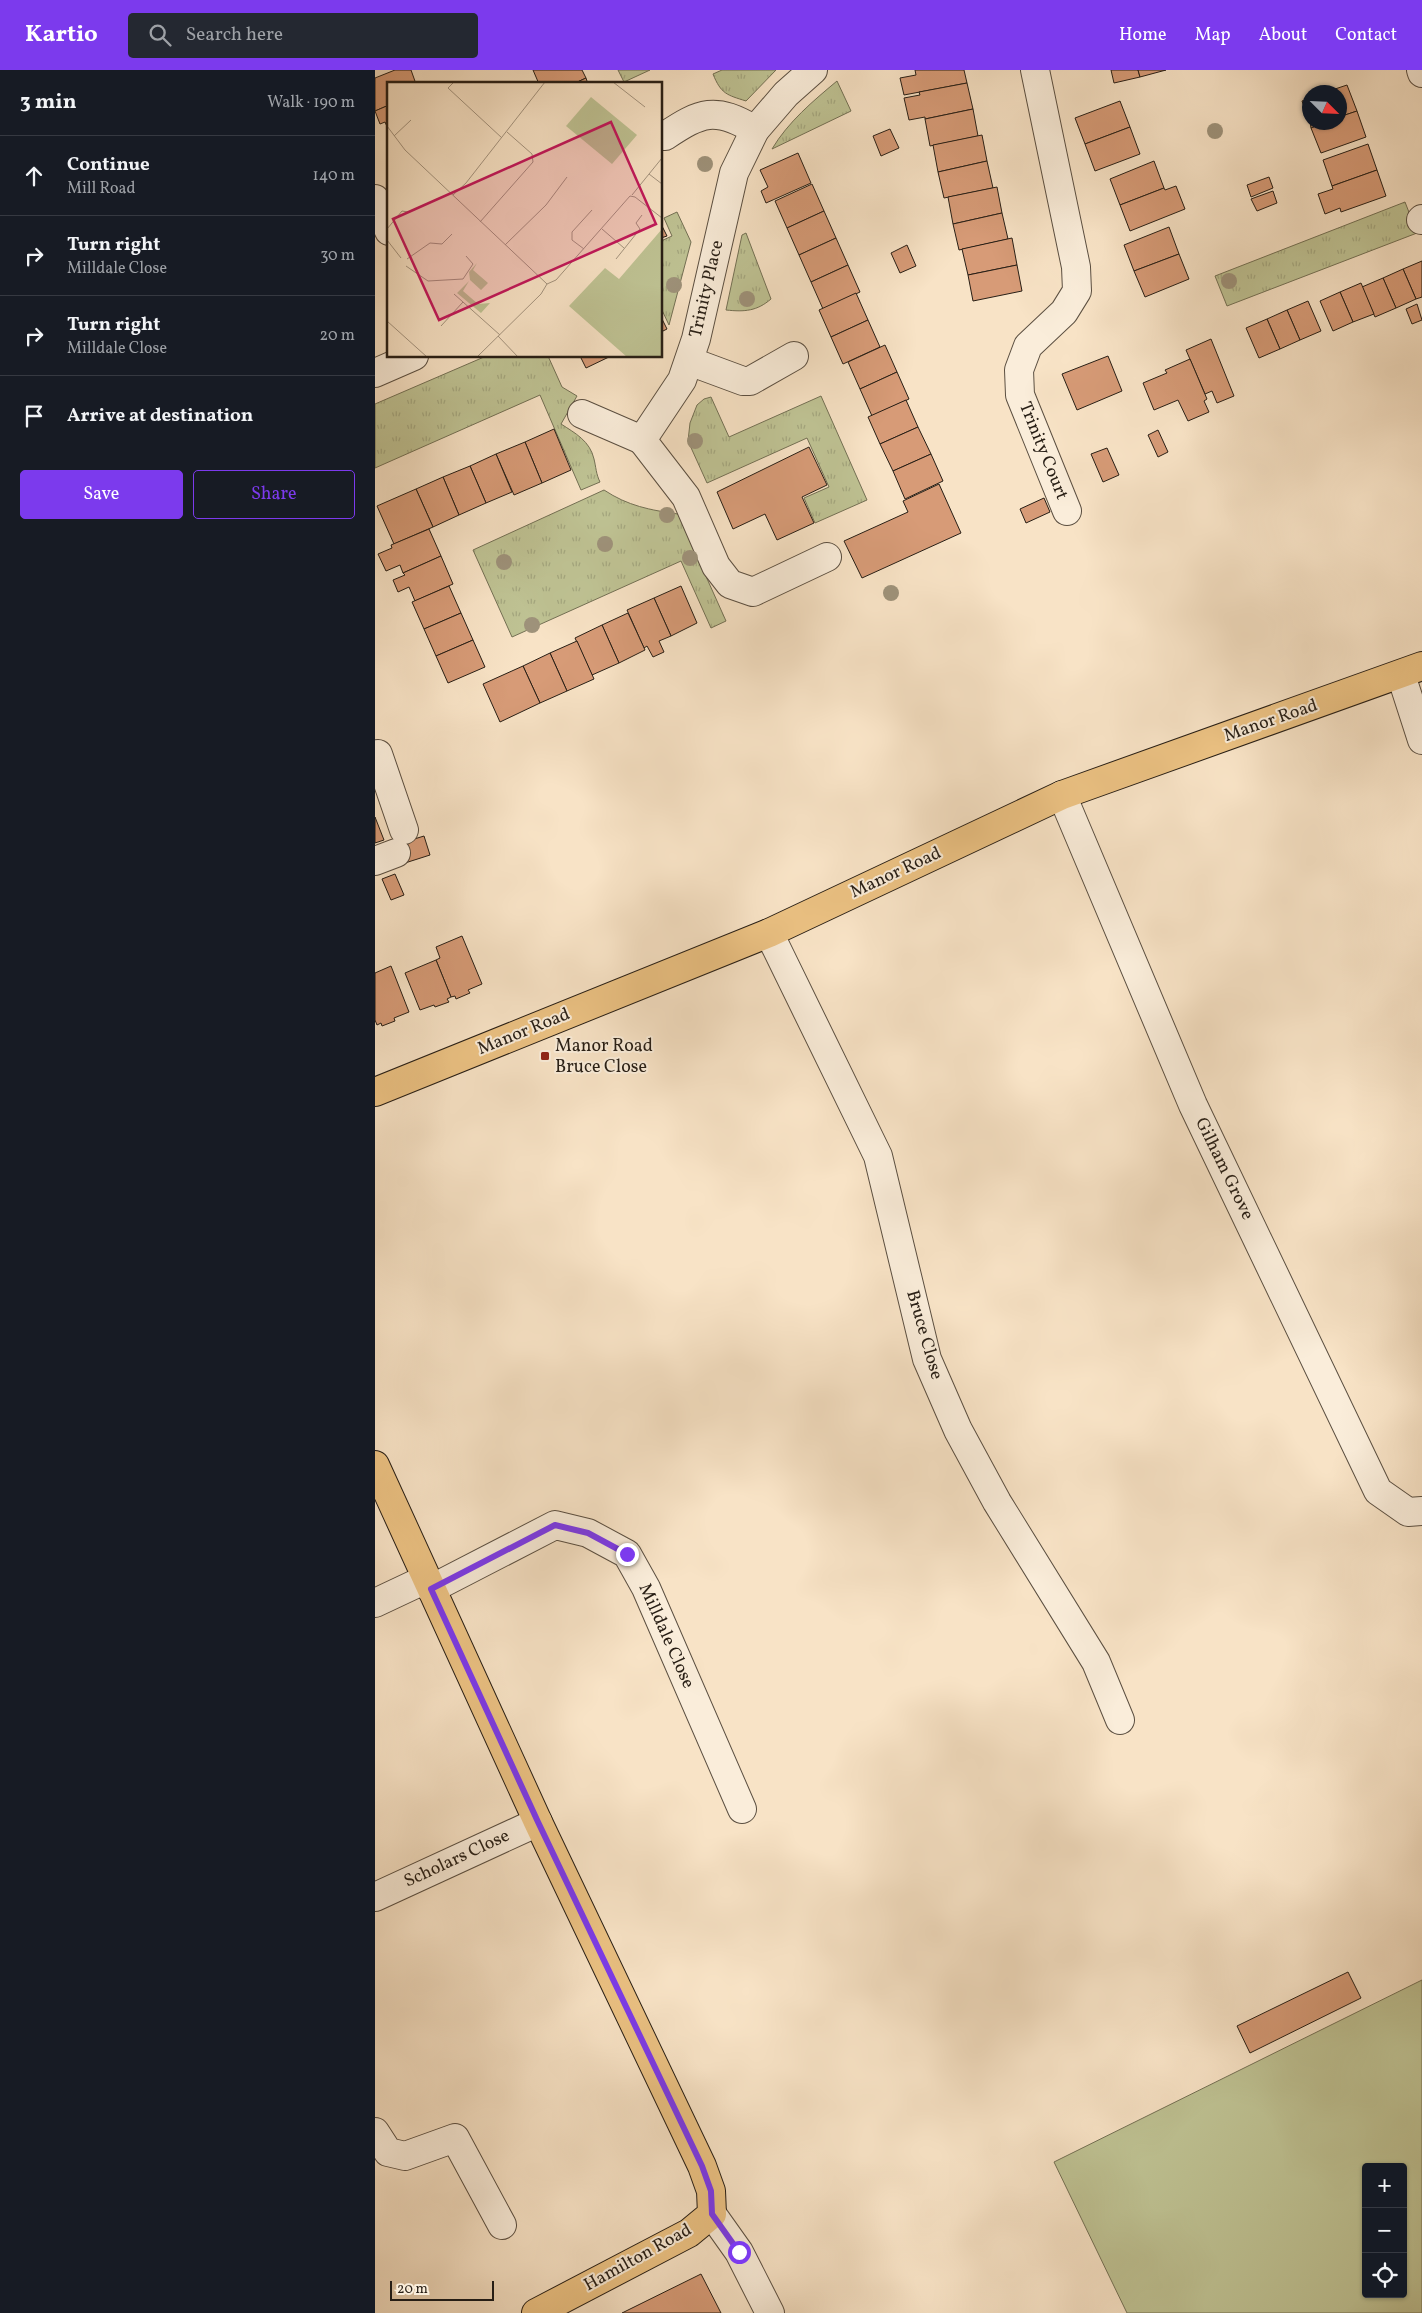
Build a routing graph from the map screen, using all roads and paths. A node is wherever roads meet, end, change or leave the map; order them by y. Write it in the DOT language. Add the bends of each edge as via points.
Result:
graph roads {
  1 [pos="813,70"];
  2 [pos="1035,70"];
  3 [pos="755,130"];
  4 [pos="665,136"];
  5 [pos="375,199"];
  6 [pos="387,226"];
  7 [pos="794,356"];
  8 [pos="409,358"];
  9 [pos="689,361"];
  10 [pos="375,373"];
  11 [pos="582,414"];
  12 [pos="642,440"];
  13 [pos="1067,511"];
  14 [pos="827,557"];
  15 [pos="1411,671"];
  16 [pos="1422,740"];
  17 [pos="376,752"];
  18 [pos="1062,795"];
  19 [pos="392,848"];
  20 [pos="769,932"];
  21 [pos="375,1092"];
  22 [pos="375,1465"];
  23 [pos="1422,1511"];
  24 [pos="428,1584"];
  25 [pos="375,1603"];
  26 [pos="1120,1720"];
  27 [pos="742,1809"];
  28 [pos="538,1822"];
  29 [pos="375,1897"];
  30 [pos="375,2132"];
  31 [pos="712,2214"];
  32 [pos="502,2226"];
  33 [pos="536,2313"];
  34 [pos="770,2313"];
  1 -- 3 [label="street, Trinity Place" via="786,94"];
  2 -- 13 [label="street, Trinity Court" via="1076,267 1077,291 1064,312 1027,346 1019,370 1020,395"];
  3 -- 4 [label="street" via="738,120 713,113 689,120"];
  3 -- 9 [label="street, Trinity Place" via="734,174"];
  5 -- 6 [label="street"];
  7 -- 9 [label="street" via="743,382"];
  8 -- 10 [label="street"];
  9 -- 12 [label="street, Trinity Place" via="682,380"];
  11 -- 12 [label="street"];
  12 -- 14 [label="street" via="685,497 716,566 730,584 753,592"];
  15 -- 16 [label="street"];
  15 -- 18 [label="main road, Manor Road"];
  17 -- 19 [label="street"];
  18 -- 20 [label="main road, Manor Road"];
  18 -- 23 [label="street, Gilham Grove" via="1193,1105 1377,1491 1408,1512"];
  20 -- 21 [label="main road, Manor Road"];
  20 -- 26 [label="street, Bruce Close" via="878,1156 927,1359 958,1430 997,1502 1096,1662"];
  22 -- 24 [label="main road"];
  24 -- 25 [label="street, Milldale Close"];
  24 -- 27 [label="street, Milldale Close" via="555,1525 588,1533 627,1554 646,1588"];
  24 -- 28 [label="main road"];
  28 -- 29 [label="street, Scholars Close"];
  28 -- 31 [label="main road" via="702,2166 711,2191"];
  30 -- 32 [label="street" via="388,2152 405,2156 455,2138"];
  31 -- 33 [label="main road, Hamilton Road" via="689,2233"];
  31 -- 34 [label="street" via="739,2252"];
}
